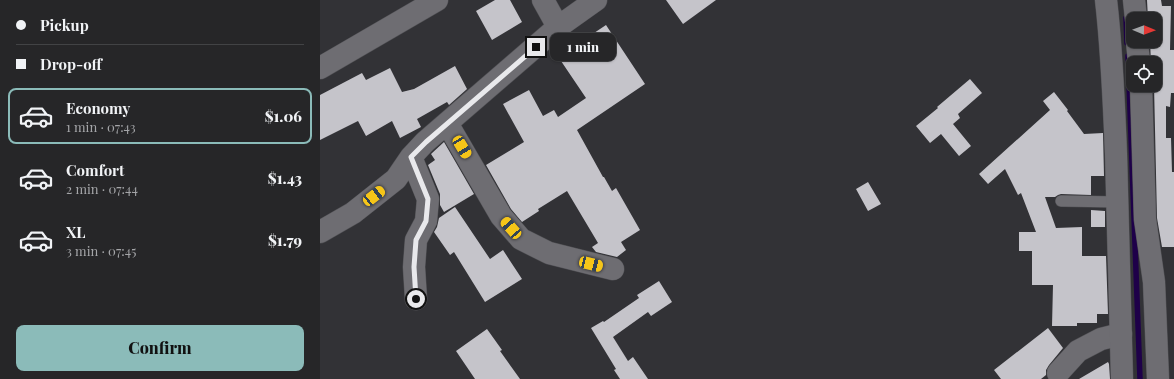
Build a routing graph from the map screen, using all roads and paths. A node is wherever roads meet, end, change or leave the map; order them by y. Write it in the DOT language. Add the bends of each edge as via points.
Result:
graph roads {
  1 [pos="437,0"];
  2 [pos="543,0"];
  3 [pos="596,0"];
  4 [pos="1106,0"];
  5 [pos="1134,0"];
  6 [pos="1135,12"];
  7 [pos="558,28"];
  8 [pos="320,68"];
  9 [pos="1140,92"];
  10 [pos="448,123"];
  11 [pos="418,144"];
  12 [pos="1061,201"];
  13 [pos="1118,202"];
  14 [pos="320,232"];
  15 [pos="613,269"];
  16 [pos="416,299"];
  17 [pos="1121,334"];
  18 [pos="1058,373"];
  19 [pos="1122,379"];
  20 [pos="1158,379"];
  1 -- 8 [label="street"];
  2 -- 7 [label="street"];
  3 -- 7 [label="street"];
  4 -- 13 [label="street" via="1112,55"];
  5 -- 6 [label="street"];
  7 -- 10 [label="street"];
  9 -- 20 [label="street" via="1145,219 1154,282"];
  10 -- 11 [label="street"];
  10 -- 15 [label="street" via="501,216 521,239 549,253"];
  11 -- 14 [label="street" via="396,180 352,214"];
  11 -- 16 [label="street" via="428,199 426,221 416,240"];
  12 -- 13 [label="lane"];
  13 -- 17 [label="street"];
  17 -- 18 [label="street" via="1100,339 1078,351"];
  17 -- 19 [label="street"];
}
